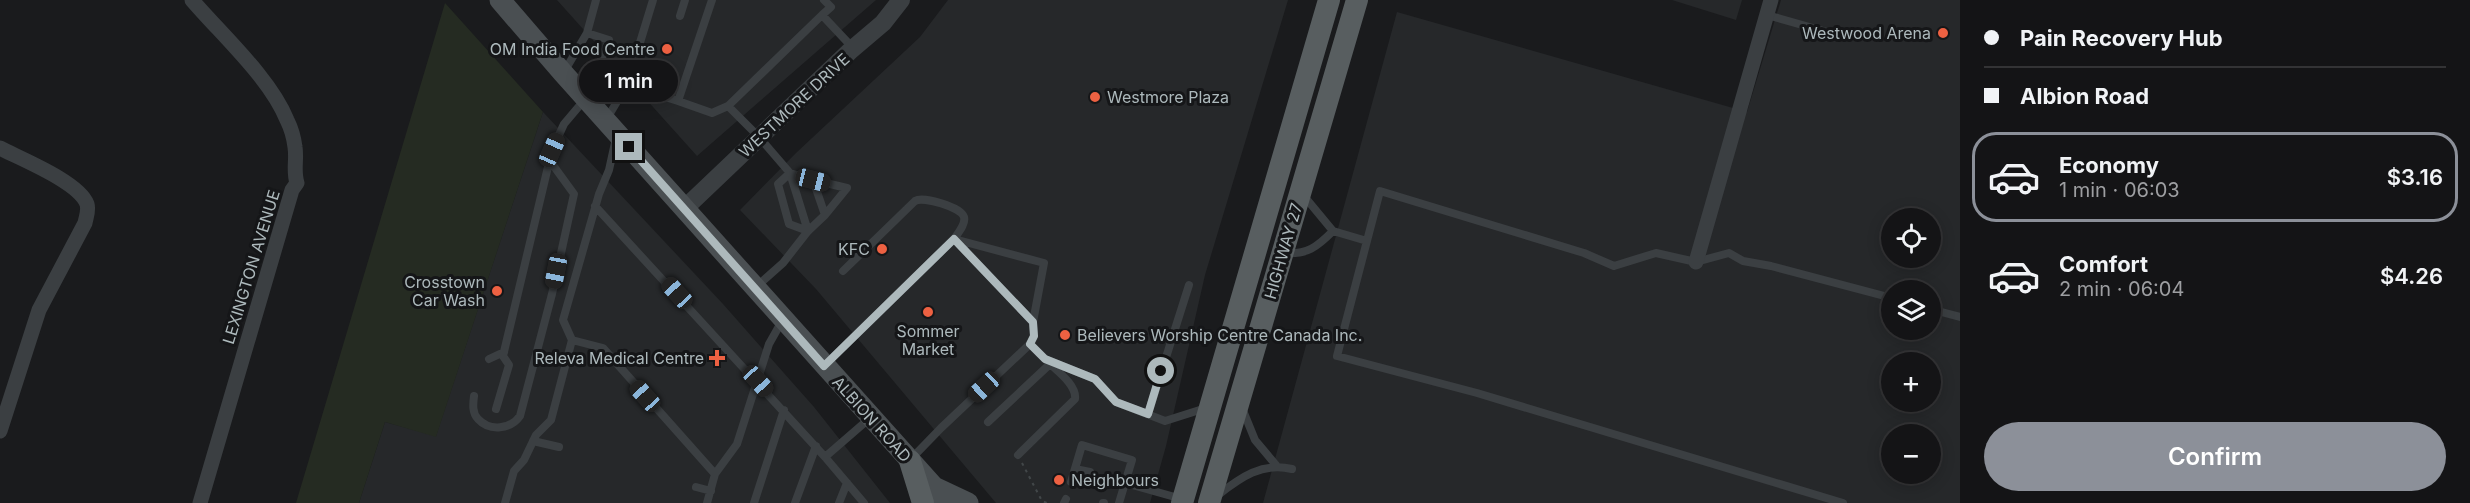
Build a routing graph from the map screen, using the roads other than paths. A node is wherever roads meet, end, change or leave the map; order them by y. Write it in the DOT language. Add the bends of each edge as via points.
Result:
graph roads {
  1 [pos="192,0"];
  2 [pos="500,0"];
  3 [pos="596,0"];
  4 [pos="653,0"];
  5 [pos="685,0"];
  6 [pos="712,0"];
  7 [pos="824,0"];
  8 [pos="1329,0"];
  9 [pos="1357,0"];
  10 [pos="899,1"];
  11 [pos="1769,7"];
  12 [pos="822,15"];
  13 [pos="680,16"];
  14 [pos="1827,32"];
  15 [pos="587,33"];
  16 [pos="853,49"];
  17 [pos="563,73"];
  18 [pos="627,85"];
  19 [pos="586,98"];
  20 [pos="678,101"];
  21 [pos="728,106"];
  22 [pos="611,127"];
  23 [pos="759,137"];
  24 [pos="0,148"];
  25 [pos="550,161"];
  26 [pos="790,173"];
  27 [pos="813,180"];
  28 [pos="1300,193"];
  29 [pos="595,206"];
  30 [pos="684,209"];
  31 [pos="825,215"];
  32 [pos="808,231"];
  33 [pos="1333,231"];
  34 [pos="954,239"];
  35 [pos="1367,241"];
  36 [pos="1282,253"];
  37 [pos="1696,262"];
  38 [pos="843,271"];
  39 [pos="1189,285"];
  40 [pos="755,288"];
  41 [pos="1881,295"];
  42 [pos="1941,312"];
  43 [pos="1960,317"];
  44 [pos="782,319"];
  45 [pos="1033,322"];
  46 [pos="572,340"];
  47 [pos="1030,344"];
  48 [pos="504,352"];
  49 [pos="489,359"];
  50 [pos="1047,361"];
  51 [pos="824,366"];
  52 [pos="758,381"];
  53 [pos="474,396"];
  54 [pos="1239,402"];
  55 [pos="1211,406"];
  56 [pos="496,409"];
  57 [pos="784,410"];
  58 [pos="1148,414"];
  59 [pos="870,417"];
  60 [pos="987,422"];
  61 [pos="0,431"];
  62 [pos="533,441"];
  63 [pos="816,446"];
  64 [pos="559,447"];
  65 [pos="1018,455"];
  66 [pos="825,457"];
  67 [pos="910,461"];
  68 [pos="1276,465"];
  69 [pos="1075,469"];
  70 [pos="1292,469"];
  71 [pos="1089,472"];
  72 [pos="715,474"];
  73 [pos="1110,478"];
  74 [pos="1071,482"];
  75 [pos="847,483"];
  76 [pos="1125,483"];
  77 [pos="696,487"];
  78 [pos="711,490"];
  79 [pos="932,498"];
  80 [pos="1183,501"];
  81 [pos="1209,502"];
  82 [pos="200,503"];
  83 [pos="505,503"];
  84 [pos="707,503"];
  85 [pos="754,503"];
  86 [pos="795,503"];
  87 [pos="839,503"];
  88 [pos="864,503"];
  89 [pos="968,503"];
  90 [pos="1119,503"];
  91 [pos="1844,503"];
  1 -- 82 [label="street, LEXINGTON AVENUE" via="279,104 295,145 297,183"];
  2 -- 17 [label="main road, ALBION ROAD"];
  3 -- 15 [label="lane"];
  4 -- 18 [label="lane"];
  5 -- 13 [label="lane"];
  6 -- 20 [label="lane"];
  7 -- 12 [label="lane" via="831,7"];
  8 -- 55 [label="main road, HIGHWAY 27"];
  9 -- 28 [label="main road, HIGHWAY 27"];
  10 -- 16 [label="street, WESTMORE DRIVE" via="883,23"];
  11 -- 14 [label="lane"];
  11 -- 37 [label="street"];
  12 -- 16 [label="lane"];
  12 -- 21 [label="lane"];
  15 -- 17 [label="lane"];
  15 -- 19 [label="lane" via="609,40"];
  16 -- 23 [label="street, WESTMORE DRIVE"];
  17 -- 19 [label="main road, ALBION ROAD"];
  18 -- 20 [label="lane"];
  18 -- 22 [label="lane"];
  19 -- 22 [label="main road, ALBION ROAD"];
  19 -- 25 [label="lane" via="564,123"];
  20 -- 21 [label="lane" via="712,113"];
  21 -- 23 [label="lane"];
  22 -- 29 [label="lane" via="609,170"];
  22 -- 30 [label="main road, ALBION ROAD"];
  23 -- 26 [label="lane"];
  23 -- 30 [label="street, WESTMORE DRIVE"];
  24 -- 61 [label="street" via="72,187 88,210 85,223 39,310"];
  25 -- 48 [label="lane"];
  25 -- 53 [label="lane" via="574,194 520,416 507,427 487,425 477,419"];
  26 -- 27 [label="lane"];
  26 -- 32 [label="lane"];
  26 -- 32 [label="lane" via="778,184 789,224"];
  27 -- 31 [label="lane"];
  27 -- 31 [label="lane" via="847,188"];
  28 -- 33 [label="lane"];
  28 -- 36 [label="main road, HIGHWAY 27"];
  29 -- 46 [label="lane" via="563,320"];
  29 -- 52 [label="lane"];
  30 -- 40 [label="main road, ALBION ROAD"];
  31 -- 32 [label="lane"];
  32 -- 40 [label="lane" via="783,263"];
  33 -- 35 [label="lane"];
  33 -- 36 [label="lane" via="1301,254"];
  34 -- 38 [label="lane" via="962,228 963,215 957,209 920,198"];
  34 -- 45 [label="lane"];
  34 -- 45 [label="lane" via="1044,263"];
  34 -- 51 [label="lane"];
  35 -- 37 [label="lane" via="1380,191 1584,253 1614,266 1656,253"];
  35 -- 91 [label="lane" via="1336,356 1477,393"];
  36 -- 54 [label="main road, HIGHWAY 27"];
  37 -- 41 [label="lane" via="1729,254 1743,261"];
  39 -- 58 [label="lane"];
  40 -- 44 [label="main road, ALBION ROAD"];
  42 -- 43 [label="lane"];
  44 -- 51 [label="main road, ALBION ROAD"];
  44 -- 52 [label="lane" via="769,344"];
  45 -- 47 [label="lane"];
  46 -- 62 [label="lane" via="550,420"];
  46 -- 72 [label="lane" via="603,348"];
  47 -- 50 [label="lane"];
  47 -- 67 [label="lane"];
  48 -- 49 [label="lane"];
  48 -- 56 [label="lane" via="509,365"];
  50 -- 58 [label="lane" via="1095,379 1116,402"];
  50 -- 60 [label="lane"];
  50 -- 65 [label="lane" via="1073,388 1075,399"];
  51 -- 59 [label="main road, ALBION ROAD"];
  52 -- 57 [label="lane"];
  52 -- 72 [label="lane" via="737,444"];
  54 -- 68 [label="lane" via="1255,440"];
  54 -- 81 [label="main road, HIGHWAY 27"];
  55 -- 58 [label="lane" via="1165,421"];
  55 -- 80 [label="main road, HIGHWAY 27"];
  57 -- 63 [label="lane"];
  57 -- 85 [label="lane"];
  59 -- 66 [label="lane"];
  59 -- 67 [label="main road, ALBION ROAD"];
  62 -- 64 [label="lane"];
  62 -- 83 [label="lane" via="514,471"];
  63 -- 66 [label="lane"];
  63 -- 86 [label="lane"];
  66 -- 75 [label="lane"];
  67 -- 79 [label="main road"];
  68 -- 70 [label="lane"];
  68 -- 81 [label="lane" via="1246,475"];
  69 -- 71 [label="lane"];
  69 -- 74 [label="lane"];
  69 -- 76 [label="lane" via="1082,445 1132,460"];
  72 -- 78 [label="lane"];
  73 -- 76 [label="lane"];
  75 -- 87 [label="lane"];
  75 -- 88 [label="lane"];
  76 -- 80 [label="lane"];
  76 -- 90 [label="lane"];
  77 -- 78 [label="lane"];
  78 -- 84 [label="lane"];
  79 -- 89 [label="main road"];
}
